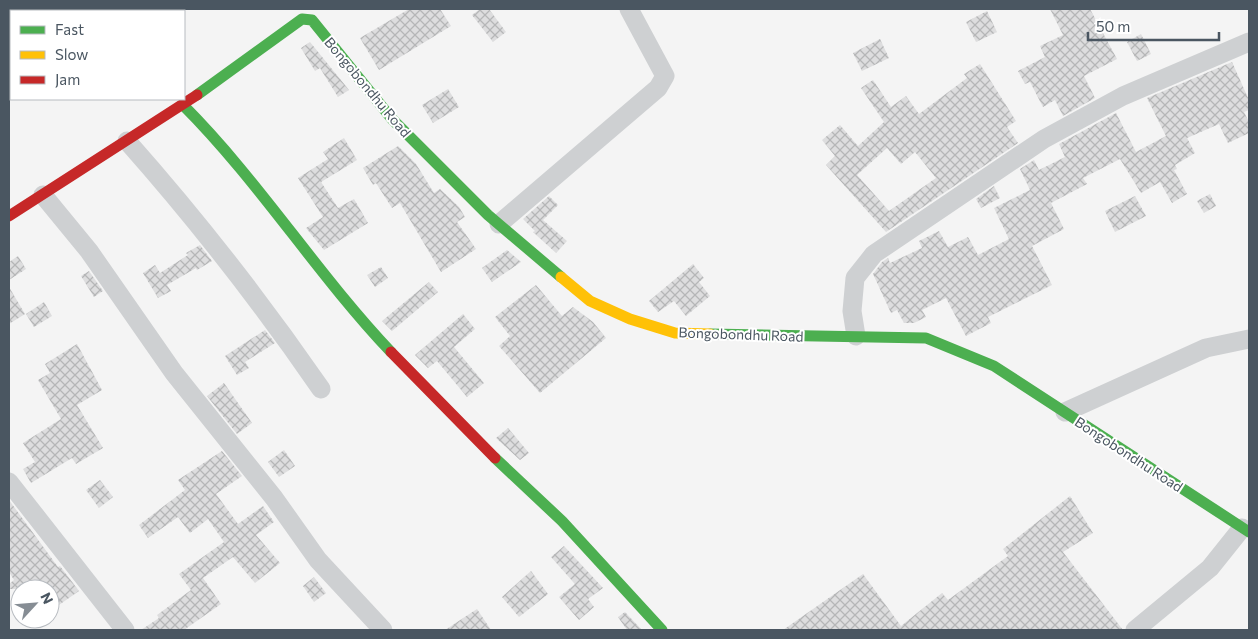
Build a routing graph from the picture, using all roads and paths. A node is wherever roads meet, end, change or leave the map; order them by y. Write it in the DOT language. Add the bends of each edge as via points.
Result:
graph roads {
  1 [pos="629,9"];
  2 [pos="299,14"];
  3 [pos="1249,42"];
  4 [pos="183,105"];
  5 [pos="127,141"];
  6 [pos="43,195"];
  7 [pos="9,216"];
  8 [pos="499,224"];
  9 [pos="856,336"];
  10 [pos="1249,339"];
  11 [pos="321,389"];
  12 [pos="1065,412"];
  13 [pos="9,482"];
  14 [pos="1246,530"];
  15 [pos="125,630"];
  16 [pos="383,630"];
  17 [pos="662,630"];
  18 [pos="1135,630"];
  1 -- 8 [label="street" via="665,76 662,82"];
  2 -- 4 [label="street, Bongobondhu Road"];
  2 -- 8 [label="street, Bongobondhu Road" via="312,20 392,119"];
  3 -- 9 [label="street" via="1123,96 1044,139 874,254 855,278 852,310"];
  4 -- 5 [label="street, Bongobondhu Road"];
  4 -- 17 [label="street" via="211,133 358,316 472,436 562,521"];
  5 -- 6 [label="street, Bongobondhu Road"];
  5 -- 11 [label="street" via="190,212"];
  6 -- 7 [label="street, Bongobondhu Road"];
  6 -- 16 [label="street" via="318,560"];
  8 -- 9 [label="street, Bongobondhu Road" via="590,301 630,319 675,333"];
  9 -- 12 [label="street, Bongobondhu Road" via="926,338 994,366"];
  10 -- 12 [label="street" via="1206,348"];
  12 -- 14 [label="street, Bongobondhu Road"];
  13 -- 15 [label="street"];
  14 -- 18 [label="street" via="1210,568"];
}
